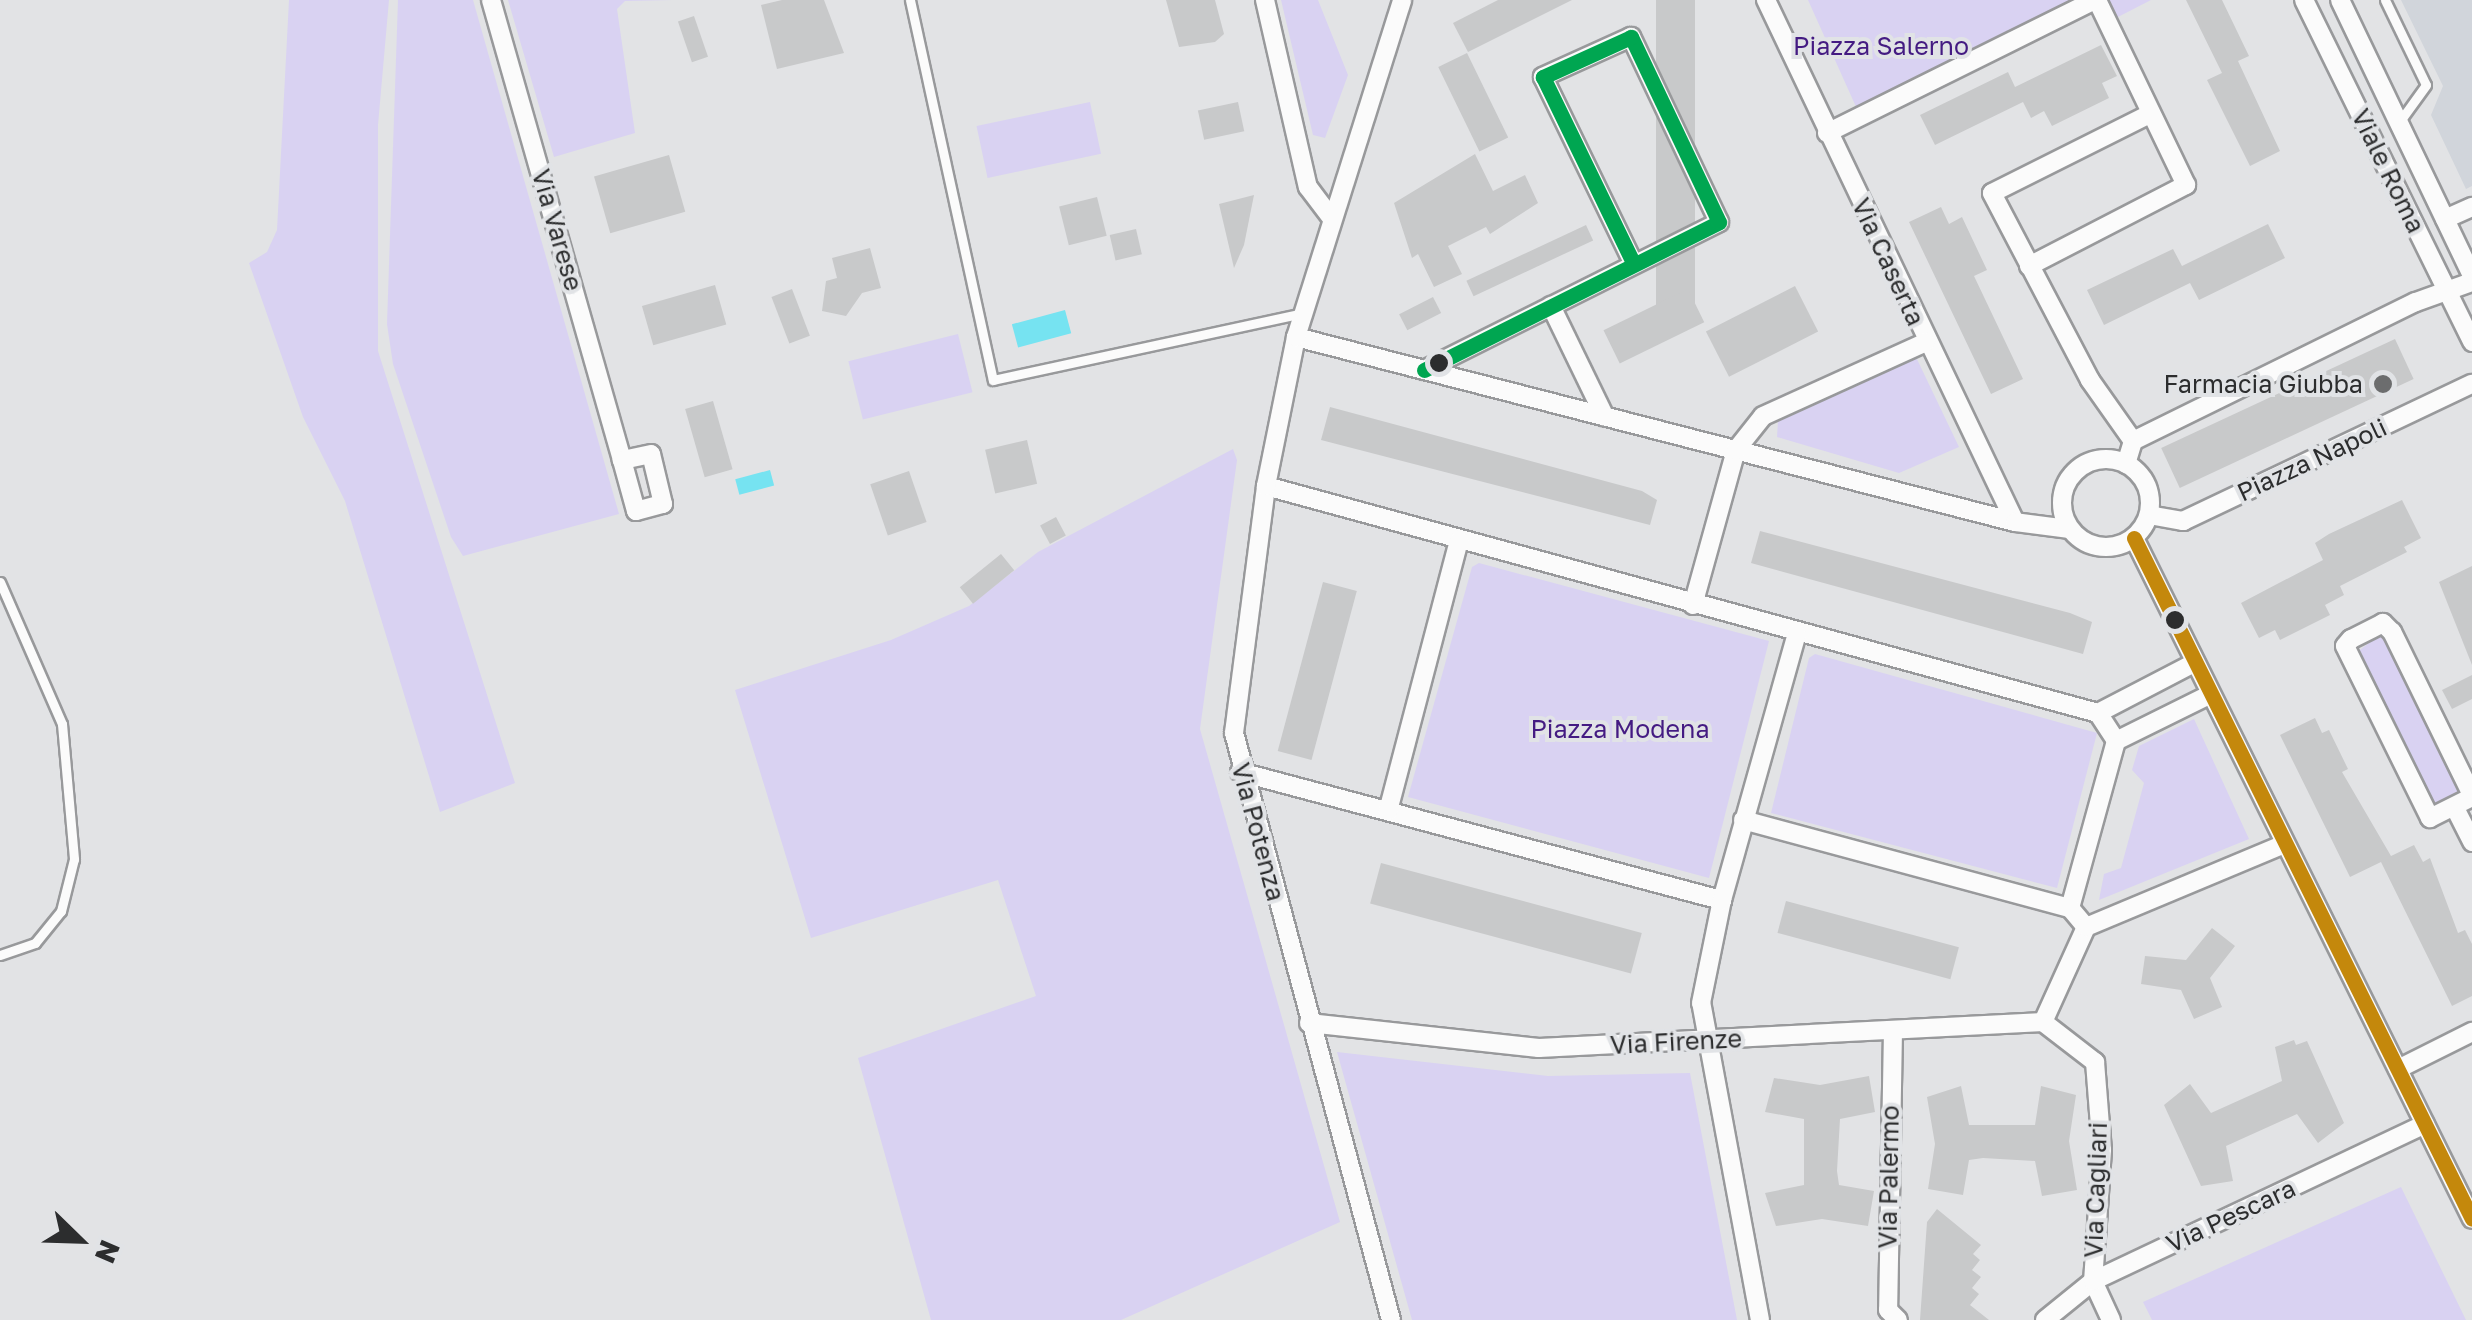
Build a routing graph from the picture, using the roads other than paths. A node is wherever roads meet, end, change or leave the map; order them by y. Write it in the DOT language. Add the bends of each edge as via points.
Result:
graph roads {
  1 [pos="491,0"];
  2 [pos="910,0"];
  3 [pos="1265,0"];
  4 [pos="1402,0"];
  5 [pos="2096,0"];
  6 [pos="2304,0"];
  7 [pos="2340,0"];
  8 [pos="2385,0"];
  9 [pos="1771,2"];
  10 [pos="2150,114"];
  11 [pos="2399,123"];
  12 [pos="1828,133"];
  13 [pos="2472,207"];
  14 [pos="1332,219"];
  15 [pos="2445,219"];
  16 [pos="1634,264"];
  17 [pos="2029,266"];
  18 [pos="2472,278"];
  19 [pos="2448,293"];
  20 [pos="1550,306"];
  21 [pos="1303,313"];
  22 [pos="1296,337"];
  23 [pos="1926,342"];
  24 [pos="2472,342"];
  25 [pos="1424,370"];
  26 [pos="2472,384"];
  27 [pos="1605,417"];
  28 [pos="2133,441"];
  29 [pos="1736,450"];
  30 [pos="622,460"];
  31 [pos="2126,464"];
  32 [pos="1266,486"];
  33 [pos="2148,515"];
  34 [pos="2015,522"];
  35 [pos="2069,528"];
  36 [pos="2134,538"];
  37 [pos="1459,540"];
  38 [pos="0,582"];
  39 [pos="1694,605"];
  40 [pos="1797,634"];
  41 [pos="2194,664"];
  42 [pos="2209,695"];
  43 [pos="2098,713"];
  44 [pos="2116,741"];
  45 [pos="1240,772"];
  46 [pos="2472,796"];
  47 [pos="2456,810"];
  48 [pos="1388,811"];
  49 [pos="1744,820"];
  50 [pos="2472,842"];
  51 [pos="2282,846"];
  52 [pos="1722,900"];
  53 [pos="2070,908"];
  54 [pos="2086,927"];
  55 [pos="0,955"];
  56 [pos="2043,1022"];
  57 [pos="1309,1023"];
  58 [pos="1893,1030"];
  59 [pos="2472,1032"];
  60 [pos="1707,1040"];
  61 [pos="2398,1069"];
  62 [pos="2425,1124"];
  63 [pos="2472,1219"];
  64 [pos="2092,1281"];
  65 [pos="1390,1320"];
  66 [pos="1760,1320"];
  67 [pos="1898,1320"];
  68 [pos="2045,1320"];
  69 [pos="2111,1320"];
  1 -- 30 [label="street, Via Varese"];
  2 -- 21 [label="lane" via="993,380"];
  3 -- 14 [label="street" via="1308,187"];
  4 -- 14 [label="street, Via Potenza"];
  5 -- 10 [label="street"];
  5 -- 12 [label="street"];
  6 -- 19 [label="street, Viale Roma"];
  7 -- 11 [label="street, Viale Roma"];
  8 -- 11 [label="lane" via="2426,84"];
  9 -- 12 [label="street, Via Caserta"];
  10 -- 17 [label="street" via="2186,185"];
  10 -- 17 [label="street" via="1992,193"];
  11 -- 15 [label="street, Viale Roma"];
  12 -- 23 [label="street, Via Caserta"];
  13 -- 15 [label="street"];
  14 -- 21 [label="street, Via Potenza"];
  15 -- 18 [label="street, Viale Roma"];
  16 -- 16 [label="street" via="1719,222 1630,36 1543,78"];
  16 -- 20 [label="street"];
  17 -- 28 [label="street" via="2090,380"];
  18 -- 19 [label="street"];
  19 -- 24 [label="street, Viale Roma"];
  19 -- 28 [label="street" via="2416,302"];
  20 -- 25 [label="street"];
  20 -- 27 [label="street"];
  21 -- 22 [label="street, Via Potenza"];
  22 -- 25 [label="street"];
  22 -- 32 [label="street, Via Potenza"];
  23 -- 29 [label="street" via="1763,416"];
  23 -- 34 [label="street, Via Caserta"];
  25 -- 27 [label="street"];
  26 -- 33 [label="street, Piazza Napoli" via="2183,520"];
  27 -- 29 [label="street"];
  28 -- 31 [label="street"];
  29 -- 34 [label="street"];
  29 -- 39 [label="street"];
  31 -- 33 [label="street" via="2146,485"];
  31 -- 35 [label="street" via="2098,460 2072,474 2061,500"];
  32 -- 37 [label="street"];
  32 -- 45 [label="street, Via Potenza" via="1234,733"];
  33 -- 36 [label="street"];
  34 -- 35 [label="street"];
  35 -- 36 [label="street" via="2106,548"];
  36 -- 41 [label="street"];
  37 -- 39 [label="street"];
  37 -- 48 [label="street"];
  38 -- 55 [label="lane" via="62,724 74,859 61,911 35,943"];
  39 -- 40 [label="street"];
  40 -- 43 [label="street"];
  40 -- 49 [label="street"];
  41 -- 42 [label="street"];
  41 -- 43 [label="street"];
  42 -- 44 [label="street"];
  42 -- 51 [label="street"];
  43 -- 44 [label="street"];
  44 -- 53 [label="street"];
  45 -- 48 [label="street"];
  45 -- 57 [label="street, Via Potenza"];
  46 -- 47 [label="street"];
  46 -- 47 [label="street" via="2392,632 2383,623 2351,638 2345,646 2430,818"];
  47 -- 50 [label="street"];
  48 -- 52 [label="street"];
  49 -- 52 [label="street"];
  49 -- 53 [label="street"];
  51 -- 54 [label="street"];
  51 -- 61 [label="street"];
  52 -- 60 [label="street" via="1701,1003"];
  53 -- 54 [label="street"];
  54 -- 56 [label="street"];
  56 -- 58 [label="street, Via Firenze"];
  56 -- 64 [label="street, Via Cagliari" via="2096,1062 2102,1150"];
  57 -- 60 [label="street, Via Firenze" via="1539,1048"];
  57 -- 65 [label="street, Via Potenza"];
  58 -- 60 [label="street, Via Firenze"];
  58 -- 67 [label="street, Via Palermo" via="1888,1310"];
  59 -- 61 [label="street"];
  60 -- 66 [label="street"];
  61 -- 62 [label="street"];
  62 -- 63 [label="street"];
  62 -- 64 [label="street, Via Pescara"];
  64 -- 68 [label="street, Via Pescara"];
  64 -- 69 [label="street, Via Cagliari"];
}
